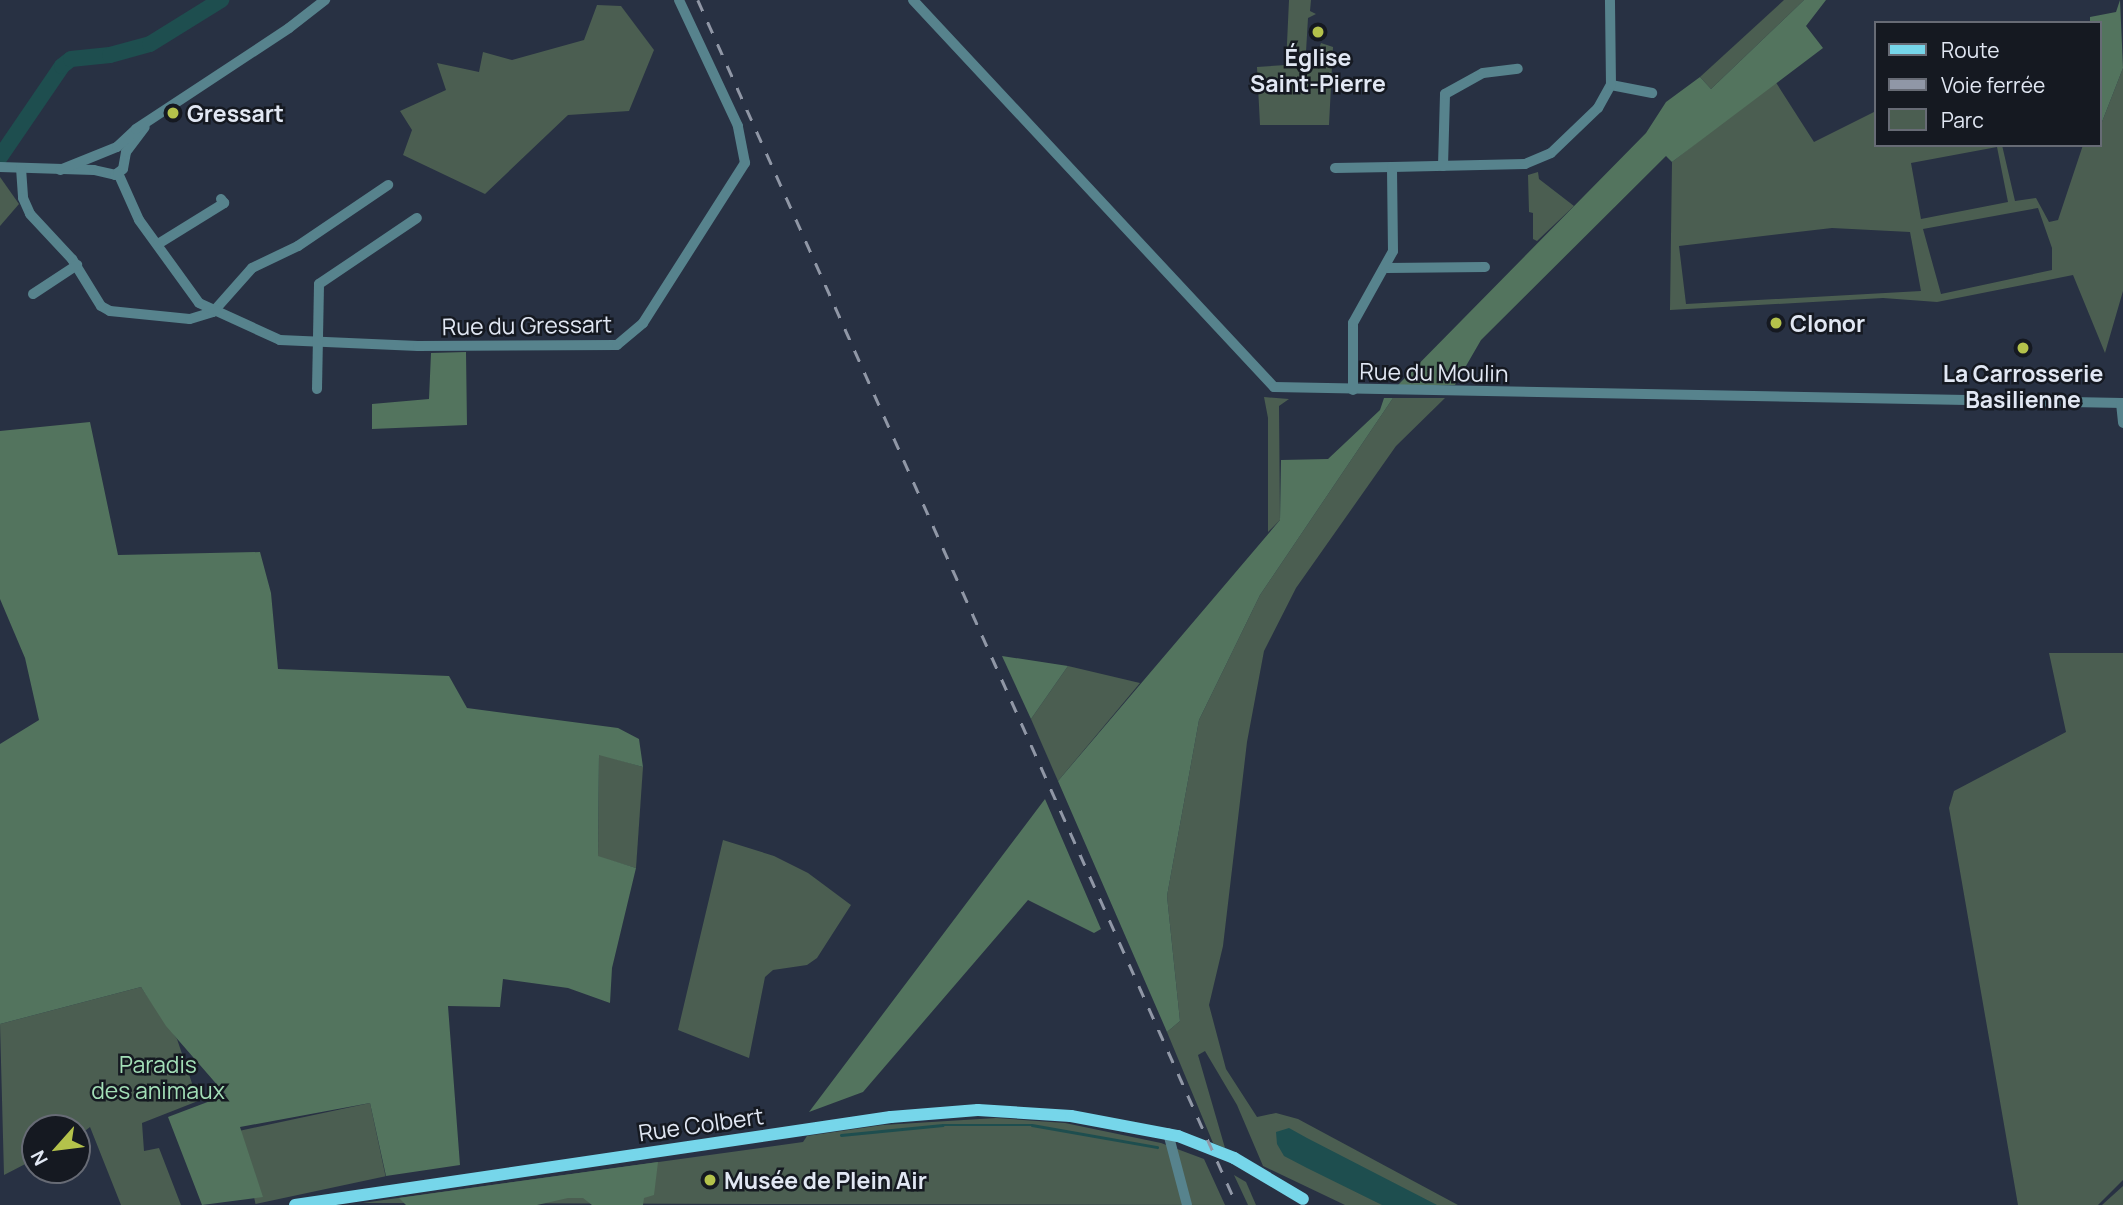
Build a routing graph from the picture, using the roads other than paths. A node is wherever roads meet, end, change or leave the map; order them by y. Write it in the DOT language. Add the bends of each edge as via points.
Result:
graph roads {
  1 [pos="324,0"];
  2 [pos="679,0"];
  3 [pos="913,0"];
  4 [pos="1610,0"];
  5 [pos="1518,69"];
  6 [pos="1611,85"];
  7 [pos="1652,93"];
  8 [pos="150,121"];
  9 [pos="114,149"];
  10 [pos="100,155"];
  11 [pos="124,158"];
  12 [pos="1443,166"];
  13 [pos="2,167"];
  14 [pos="1392,167"];
  15 [pos="21,168"];
  16 [pos="1335,168"];
  17 [pos="60,170"];
  18 [pos="103,172"];
  19 [pos="118,173"];
  20 [pos="388,185"];
  21 [pos="221,199"];
  22 [pos="417,218"];
  23 [pos="158,244"];
  24 [pos="77,265"];
  25 [pos="1486,267"];
  26 [pos="1387,268"];
  27 [pos="33,294"];
  28 [pos="213,312"];
  29 [pos="317,344"];
  30 [pos="317,389"];
  31 [pos="1353,390"];
  32 [pos="2122,403"];
  33 [pos="2123,423"];
  34 [pos="1169,1136"];
  35 [pos="1308,1202"];
  36 [pos="295,1205"];
  37 [pos="1187,1205"];
  1 -- 8 [label="street"];
  2 -- 29 [label="street, Rue du Gressart" via="738,126 745,163 634,335 602,348"];
  3 -- 31 [label="street, Rue du Moulin" via="1266,383 1284,389"];
  4 -- 6 [label="street"];
  5 -- 12 [label="street" via="1483,73 1445,94"];
  6 -- 7 [label="street"];
  6 -- 12 [label="street" via="1598,108 1541,159"];
  8 -- 9 [label="street"];
  8 -- 11 [label="street"];
  9 -- 10 [label="street"];
  9 -- 11 [label="street"];
  10 -- 17 [label="street"];
  10 -- 18 [label="street"];
  11 -- 19 [label="street"];
  12 -- 14 [label="street"];
  13 -- 15 [label="street"];
  14 -- 16 [label="street"];
  14 -- 26 [label="street" via="1393,247"];
  15 -- 17 [label="street"];
  15 -- 24 [label="street" via="23,198 30,214"];
  17 -- 18 [label="street"];
  18 -- 19 [label="street"];
  19 -- 23 [label="street, Rue du Gressart" via="132,208"];
  20 -- 28 [label="street" via="298,246 252,268"];
  21 -- 23 [label="street" via="224,203"];
  22 -- 29 [label="street" via="322,280 317,293"];
  23 -- 28 [label="street, Rue du Gressart" via="199,303"];
  24 -- 27 [label="street"];
  24 -- 28 [label="street" via="94,298 110,311 190,319"];
  25 -- 26 [label="street"];
  26 -- 31 [label="street" via="1353,323"];
  28 -- 29 [label="street, Rue du Gressart" via="244,321 280,340"];
  29 -- 30 [label="street"];
  31 -- 32 [label="street, Rue du Moulin"];
  32 -- 33 [label="street"];
  34 -- 35 [label="main road, Rue Colbert"];
  34 -- 36 [label="main road, Rue Colbert" via="1114,1123 1020,1111 925,1113"];
  34 -- 37 [label="street"];
}
